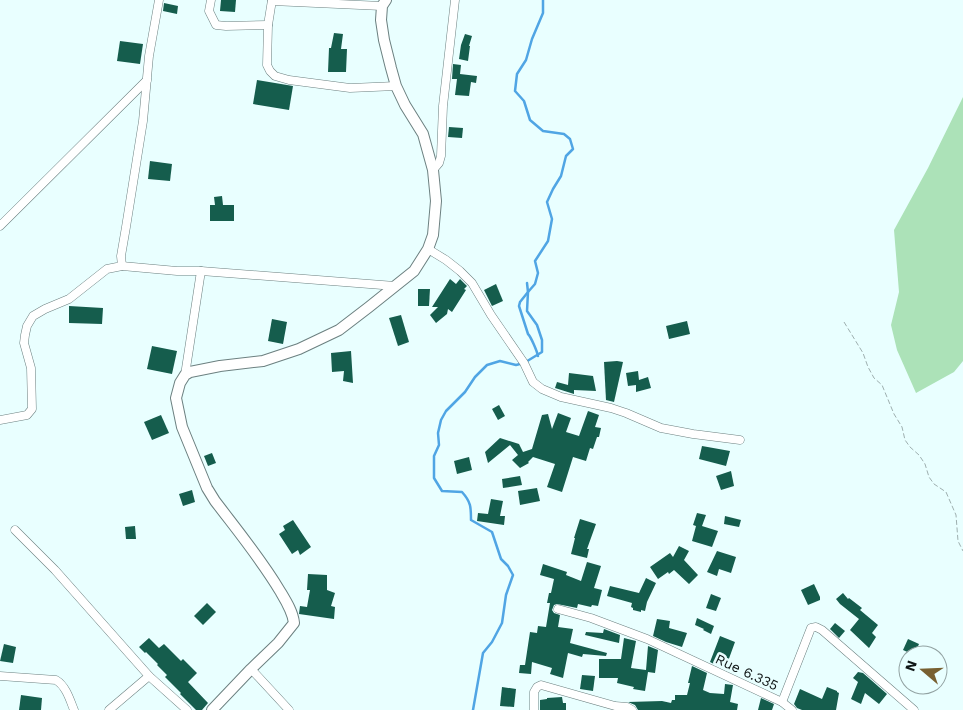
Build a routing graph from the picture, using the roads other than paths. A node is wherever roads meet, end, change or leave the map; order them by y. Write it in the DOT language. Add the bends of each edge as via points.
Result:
graph roads {
  1 [pos="159,0"];
  2 [pos="211,0"];
  3 [pos="272,0"];
  4 [pos="455,0"];
  5 [pos="384,3"];
  6 [pos="268,25"];
  7 [pos="147,80"];
  8 [pos="396,86"];
  9 [pos="433,170"];
  10 [pos="0,226"];
  11 [pos="428,249"];
  12 [pos="122,266"];
  13 [pos="201,271"];
  14 [pos="395,286"];
  15 [pos="185,375"];
  16 [pos="0,420"];
  17 [pos="740,440"];
  18 [pos="15,530"];
  19 [pos="558,609"];
  20 [pos="251,669"];
  21 [pos="0,676"];
  22 [pos="149,676"];
  23 [pos="782,702"];
  24 [pos="74,710"];
  25 [pos="109,710"];
  26 [pos="188,710"];
  27 [pos="212,710"];
  28 [pos="289,710"];
  29 [pos="534,710"];
  30 [pos="632,710"];
  31 [pos="792,710"];
  32 [pos="914,710"];
  1 -- 7 [label="street"];
  2 -- 6 [label="street" via="209,11 216,25"];
  3 -- 5 [label="street"];
  3 -- 6 [label="street"];
  4 -- 9 [label="street" via="441,156"];
  5 -- 8 [label="street" via="381,20"];
  6 -- 8 [label="street" via="267,65 276,76 350,88"];
  7 -- 10 [label="street"];
  7 -- 12 [label="street"];
  8 -- 9 [label="street" via="423,134"];
  9 -- 11 [label="street" via="436,201 434,229"];
  11 -- 14 [label="street" via="414,271"];
  11 -- 17 [label="street" via="472,283 533,382 542,389 561,397 611,408 661,428"];
  12 -- 13 [label="street"];
  12 -- 16 [label="street" via="107,269 69,299 33,316 27,326 24,343 31,368 32,408 27,415"];
  13 -- 14 [label="street"];
  13 -- 15 [label="street"];
  14 -- 15 [label="street" via="339,330 299,350 263,361 220,366"];
  15 -- 20 [label="street" via="177,391 178,412 207,488 273,579 294,617 288,632"];
  18 -- 22 [label="street"];
  19 -- 23 [label="street, Rue 6.335" via="647,639"];
  20 -- 27 [label="street"];
  20 -- 28 [label="street"];
  21 -- 24 [label="street" via="56,680 69,696"];
  22 -- 25 [label="street"];
  22 -- 26 [label="street"];
  23 -- 31 [label="street"];
  23 -- 32 [label="street, Rue 6.335" via="811,628 816,627"];
  29 -- 30 [label="street" via="534,692 541,686"];
}
